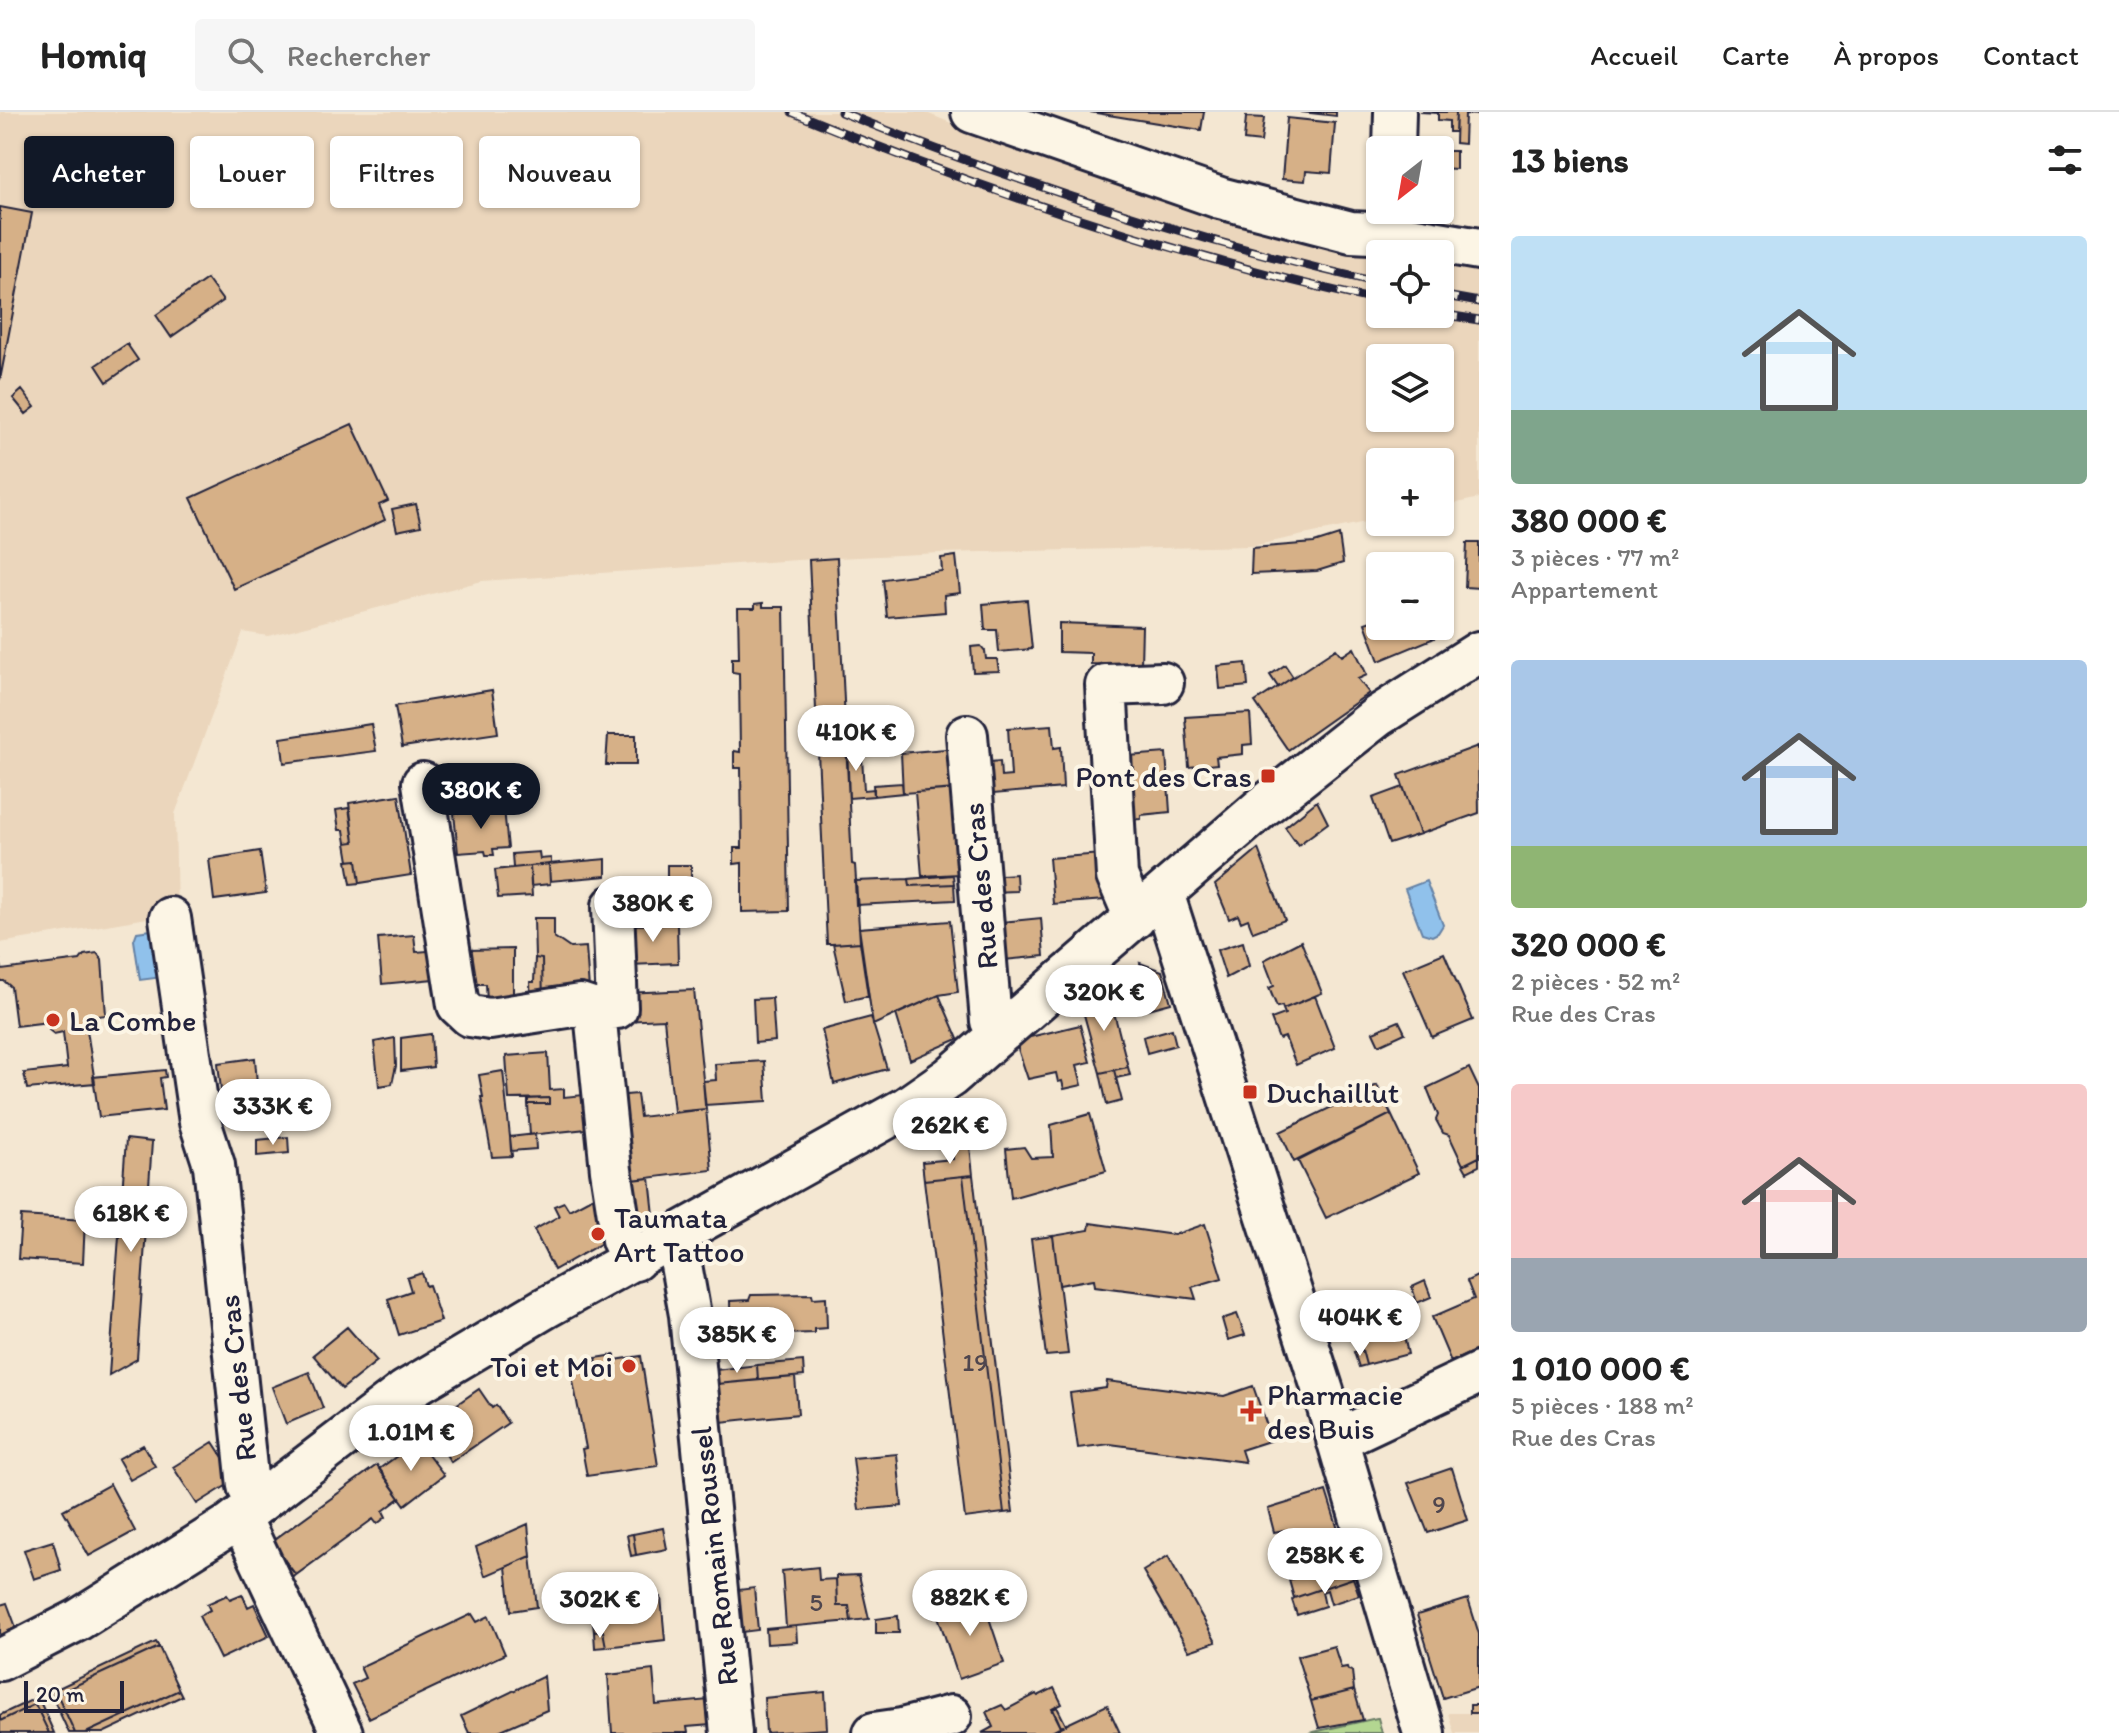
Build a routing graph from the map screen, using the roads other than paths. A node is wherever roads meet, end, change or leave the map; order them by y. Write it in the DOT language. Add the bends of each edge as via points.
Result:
graph roads {
  1 [pos="972,112"];
  2 [pos="1395,112"];
  3 [pos="1394,136"];
  4 [pos="1384,224"];
  5 [pos="1398,224"];
  6 [pos="1479,249"];
  7 [pos="1479,652"];
  8 [pos="1163,683"];
  9 [pos="967,735"];
  10 [pos="423,783"];
  11 [pos="1149,905"];
  12 [pos="613,906"];
  13 [pos="170,918"];
  14 [pos="592,1009"];
  15 [pos="999,1034"];
  16 [pos="676,1237"];
  17 [pos="635,1260"];
  18 [pos="1479,1373"];
  19 [pos="1337,1440"];
  20 [pos="249,1510"];
  21 [pos="0,1660"];
  22 [pos="951,1716"];
  23 [pos="342,1733"];
  24 [pos="731,1733"];
  25 [pos="874,1733"];
  26 [pos="1424,1733"];
  1 -- 4 [label="street" via="1220,198 1351,232"];
  2 -- 3 [label="street"];
  5 -- 6 [label="street"];
  7 -- 11 [label="street, Rue des Cras" via="1378,716"];
  8 -- 11 [label="street" via="1106,685 1117,876"];
  9 -- 15 [label="street, Rue des Cras" via="991,1021"];
  10 -- 14 [label="street" via="458,1005 470,1016 490,1019 580,1005"];
  11 -- 15 [label="street, Rue des Cras"];
  11 -- 19 [label="street"];
  12 -- 14 [label="street" via="617,1008"];
  13 -- 20 [label="street, Rue des Cras" via="200,1122 214,1165"];
  14 -- 17 [label="street" via="622,1240"];
  15 -- 16 [label="street, Rue des Cras" via="907,1107"];
  16 -- 17 [label="street, Rue des Cras"];
  16 -- 24 [label="street, Rue Romain Roussel" via="690,1315"];
  17 -- 20 [label="street, Rue des Cras" via="405,1391"];
  18 -- 19 [label="street"];
  19 -- 26 [label="street"];
  20 -- 21 [label="street, Rue des Cras" via="78,1620"];
  20 -- 23 [label="street, Rue des Cras"];
  22 -- 25 [label="street"];
}
